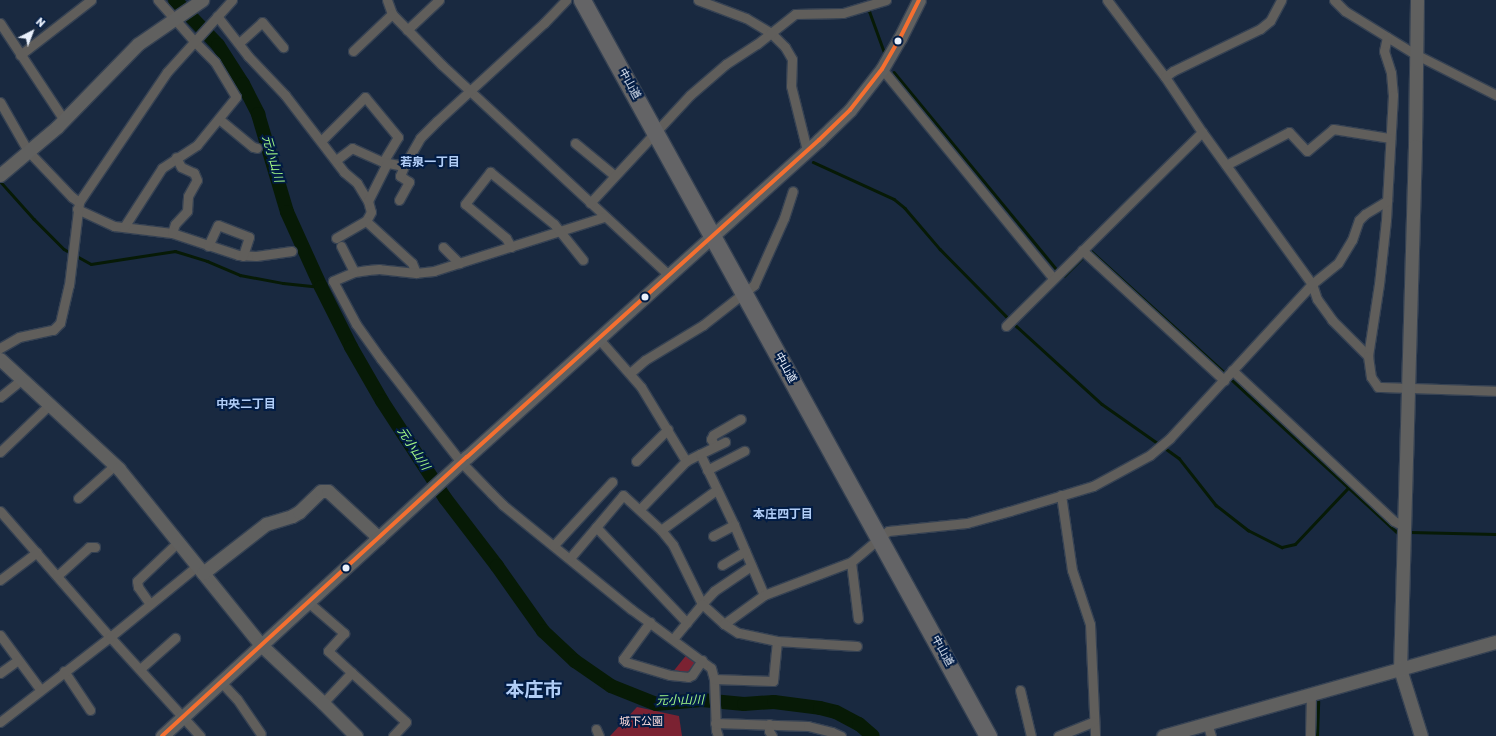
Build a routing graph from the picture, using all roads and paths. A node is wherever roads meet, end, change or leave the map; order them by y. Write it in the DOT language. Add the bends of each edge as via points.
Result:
graph roads {
  1 [pos="91,0"];
  2 [pos="158,0"];
  3 [pos="232,0"];
  4 [pos="388,0"];
  5 [pos="439,0"];
  6 [pos="566,0"];
  7 [pos="582,0"];
  8 [pos="698,0"];
  9 [pos="886,0"];
  10 [pos="918,0"];
  11 [pos="1107,0"];
  12 [pos="1281,0"];
  13 [pos="1334,0"];
  14 [pos="1417,0"];
  15 [pos="197,2"];
  16 [pos="392,14"];
  17 [pos="174,17"];
  18 [pos="214,19"];
  19 [pos="0,23"];
  20 [pos="407,30"];
  21 [pos="3,33"];
  22 [pos="771,34"];
  23 [pos="1387,37"];
  24 [pos="195,40"];
  25 [pos="239,43"];
  26 [pos="283,47"];
  27 [pos="354,51"];
  28 [pos="1415,54"];
  29 [pos="20,55"];
  30 [pos="882,69"];
  31 [pos="1165,77"];
  32 [pos="469,92"];
  33 [pos="1496,95"];
  34 [pos="0,102"];
  35 [pos="219,119"];
  36 [pos="64,120"];
  37 [pos="655,132"];
  38 [pos="1202,132"];
  39 [pos="1390,138"];
  40 [pos="321,141"];
  41 [pos="575,144"];
  42 [pos="257,148"];
  43 [pos="807,150"];
  44 [pos="28,151"];
  45 [pos="176,157"];
  46 [pos="336,160"];
  47 [pos="385,162"];
  48 [pos="1226,165"];
  49 [pos="404,166"];
  50 [pos="0,175"];
  51 [pos="614,175"];
  52 [pos="793,191"];
  53 [pos="399,200"];
  54 [pos="368,201"];
  55 [pos="1387,201"];
  56 [pos="590,203"];
  57 [pos="78,205"];
  58 [pos="604,217"];
  59 [pos="366,221"];
  60 [pos="124,227"];
  61 [pos="560,231"];
  62 [pos="172,233"];
  63 [pos="712,235"];
  64 [pos="336,238"];
  65 [pos="208,246"];
  66 [pos="341,246"];
  67 [pos="511,247"];
  68 [pos="443,248"];
  69 [pos="1082,250"];
  70 [pos="292,251"];
  71 [pos="243,256"];
  72 [pos="583,260"];
  73 [pos="459,263"];
  74 [pos="354,272"];
  75 [pos="416,273"];
  76 [pos="669,275"];
  77 [pos="1053,278"];
  78 [pos="1312,284"];
  79 [pos="743,292"];
  80 [pos="1006,326"];
  81 [pos="599,339"];
  82 [pos="0,348"];
  83 [pos="1368,356"];
  84 [pos="0,359"];
  85 [pos="1232,370"];
  86 [pos="630,373"];
  87 [pos="21,380"];
  88 [pos="1224,380"];
  89 [pos="1408,387"];
  90 [pos="1496,391"];
  91 [pos="0,397"];
  92 [pos="49,405"];
  93 [pos="741,419"];
  94 [pos="668,429"];
  95 [pos="725,442"];
  96 [pos="715,446"];
  97 [pos="744,451"];
  98 [pos="0,452"];
  99 [pos="700,454"];
  100 [pos="636,461"];
  101 [pos="686,461"];
  102 [pos="461,462"];
  103 [pos="115,465"];
  104 [pos="707,470"];
  105 [pos="612,482"];
  106 [pos="716,490"];
  107 [pos="1061,495"];
  108 [pos="78,498"];
  109 [pos="640,509"];
  110 [pos="2,515"];
  111 [pos="734,525"];
  112 [pos="1404,526"];
  113 [pos="596,527"];
  114 [pos="661,530"];
  115 [pos="713,536"];
  116 [pos="379,538"];
  117 [pos="880,538"];
  118 [pos="178,542"];
  119 [pos="554,545"];
  120 [pos="96,547"];
  121 [pos="745,551"];
  122 [pos="37,552"];
  123 [pos="570,558"];
  124 [pos="851,562"];
  125 [pos="722,565"];
  126 [pos="751,566"];
  127 [pos="200,570"];
  128 [pos="57,576"];
  129 [pos="0,580"];
  130 [pos="764,595"];
  131 [pos="308,602"];
  132 [pos="150,604"];
  133 [pos="702,604"];
  134 [pos="858,619"];
  135 [pos="650,622"];
  136 [pos="687,623"];
  137 [pos="724,624"];
  138 [pos="0,635"];
  139 [pos="110,637"];
  140 [pos="175,638"];
  141 [pos="673,639"];
  142 [pos="777,641"];
  143 [pos="1496,642"];
  144 [pos="261,645"];
  145 [pos="857,646"];
  146 [pos="18,660"];
  147 [pos="702,660"];
  148 [pos="140,669"];
  149 [pos="1400,669"];
  150 [pos="64,671"];
  151 [pos="352,672"];
  152 [pos="0,674"];
  153 [pos="221,682"];
  154 [pos="714,684"];
  155 [pos="40,689"];
  156 [pos="1020,690"];
  157 [pos="1311,695"];
  158 [pos="323,703"];
  159 [pos="90,710"];
  160 [pos="183,717"];
  161 [pos="715,719"];
  162 [pos="0,722"];
  163 [pos="1093,722"];
  164 [pos="1207,723"];
  165 [pos="769,724"];
  166 [pos="261,734"];
  167 [pos="162,736"];
  168 [pos="200,736"];
  169 [pos="356,736"];
  170 [pos="393,736"];
  171 [pos="718,736"];
  172 [pos="772,736"];
  173 [pos="839,736"];
  174 [pos="988,736"];
  175 [pos="1031,736"];
  176 [pos="1058,736"];
  177 [pos="1095,736"];
  178 [pos="1163,736"];
  179 [pos="1211,736"];
  180 [pos="1310,736"];
  181 [pos="1421,736"];
  1 -- 29 [label="street"];
  2 -- 17 [label="street"];
  3 -- 18 [label="street"];
  4 -- 16 [label="street"];
  5 -- 20 [label="street"];
  6 -- 32 [label="street"];
  7 -- 37 [label="highway, 中山道"];
  8 -- 22 [label="street" via="746,18"];
  9 -- 22 [label="street" via="842,13 794,14"];
  10 -- 30 [label="street"];
  11 -- 31 [label="street"];
  12 -- 31 [label="street" via="1270,20 1260,29 1172,71"];
  13 -- 23 [label="street" via="1345,11"];
  14 -- 28 [label="street"];
  15 -- 17 [label="street"];
  16 -- 20 [label="street"];
  16 -- 27 [label="street"];
  17 -- 24 [label="street"];
  17 -- 36 [label="street" via="122,58"];
  18 -- 24 [label="street"];
  18 -- 25 [label="street"];
  19 -- 21 [label="street"];
  20 -- 32 [label="street"];
  21 -- 29 [label="street"];
  22 -- 37 [label="street" via="726,64 690,95"];
  22 -- 43 [label="street" via="792,58 791,86"];
  23 -- 28 [label="street"];
  23 -- 39 [label="street" via="1384,51 1391,72 1393,95"];
  24 -- 35 [label="street" via="215,62 236,97"];
  24 -- 57 [label="street" via="167,72"];
  25 -- 26 [label="street" via="262,22"];
  25 -- 40 [label="street"];
  28 -- 33 [label="street"];
  28 -- 89 [label="street"];
  29 -- 36 [label="street"];
  30 -- 43 [label="street" via="850,110"];
  30 -- 77 [label="street"];
  31 -- 38 [label="street"];
  32 -- 49 [label="street" via="420,138"];
  32 -- 56 [label="street"];
  34 -- 44 [label="street"];
  35 -- 42 [label="street"];
  35 -- 45 [label="street" via="197,145"];
  36 -- 44 [label="street"];
  37 -- 51 [label="street"];
  37 -- 63 [label="highway, 中山道"];
  38 -- 48 [label="street"];
  38 -- 69 [label="street"];
  39 -- 48 [label="street" via="1333,129 1307,151 1289,132"];
  39 -- 55 [label="street"];
  40 -- 46 [label="street"];
  40 -- 47 [label="street" via="365,97 398,137"];
  41 -- 51 [label="street"];
  43 -- 63 [label="street"];
  44 -- 50 [label="street"];
  44 -- 57 [label="street"];
  45 -- 60 [label="street" via="162,168"];
  45 -- 62 [label="street" via="181,167 194,173 197,180 188,196 187,211 175,224"];
  46 -- 47 [label="street" via="352,148"];
  46 -- 54 [label="street"];
  47 -- 49 [label="street"];
  47 -- 54 [label="street"];
  48 -- 78 [label="street"];
  49 -- 53 [label="street" via="400,176 409,182"];
  51 -- 56 [label="street"];
  52 -- 79 [label="street" via="757,282"];
  54 -- 59 [label="street" via="371,212"];
  55 -- 78 [label="street" via="1359,220 1352,240 1338,263"];
  55 -- 83 [label="street" via="1379,284"];
  56 -- 58 [label="street"];
  57 -- 60 [label="street" via="114,226"];
  57 -- 82 [label="street" via="69,285 60,323 53,330 19,337"];
  58 -- 61 [label="street"];
  58 -- 76 [label="street"];
  59 -- 64 [label="street"];
  59 -- 75 [label="street" via="412,263"];
  60 -- 62 [label="street"];
  61 -- 67 [label="street"];
  61 -- 67 [label="street" via="490,172 465,204 506,238"];
  61 -- 72 [label="street"];
  62 -- 65 [label="street"];
  63 -- 76 [label="street"];
  63 -- 79 [label="highway, 中山道"];
  65 -- 71 [label="street"];
  65 -- 71 [label="street" via="218,225 249,237"];
  66 -- 74 [label="street"];
  67 -- 73 [label="street"];
  68 -- 73 [label="street"];
  69 -- 77 [label="street"];
  69 -- 88 [label="street"];
  70 -- 71 [label="street"];
  73 -- 75 [label="street" via="434,271"];
  74 -- 75 [label="street" via="379,269"];
  74 -- 102 [label="street" via="333,281 356,324 380,359"];
  76 -- 81 [label="street"];
  77 -- 80 [label="street"];
  78 -- 83 [label="street" via="1317,299 1332,320"];
  78 -- 85 [label="street"];
  79 -- 86 [label="street" via="703,325 645,360"];
  79 -- 117 [label="highway, 中山道"];
  81 -- 86 [label="street"];
  81 -- 102 [label="street"];
  83 -- 89 [label="street" via="1371,377 1378,387"];
  84 -- 87 [label="street"];
  85 -- 88 [label="street"];
  85 -- 112 [label="street" via="1394,521"];
  86 -- 94 [label="street"];
  87 -- 91 [label="street"];
  87 -- 92 [label="street"];
  88 -- 107 [label="street" via="1150,456 1093,486"];
  89 -- 90 [label="street"];
  89 -- 112 [label="street"];
  92 -- 98 [label="street"];
  92 -- 103 [label="street"];
  93 -- 96 [label="street" via="713,435 711,439"];
  94 -- 100 [label="street"];
  94 -- 101 [label="street"];
  95 -- 96 [label="street"];
  96 -- 99 [label="street"];
  97 -- 104 [label="street"];
  99 -- 101 [label="street"];
  99 -- 104 [label="street"];
  101 -- 109 [label="street"];
  102 -- 116 [label="street"];
  102 -- 119 [label="street" via="503,505"];
  103 -- 108 [label="street"];
  103 -- 118 [label="street"];
  104 -- 106 [label="street"];
  105 -- 119 [label="street"];
  106 -- 111 [label="street"];
  106 -- 114 [label="street"];
  107 -- 117 [label="street" via="967,523 888,531"];
  107 -- 163 [label="street" via="1072,570 1090,624"];
  109 -- 113 [label="street" via="622,495"];
  109 -- 114 [label="street"];
  110 -- 122 [label="street"];
  111 -- 115 [label="street"];
  111 -- 121 [label="street"];
  112 -- 149 [label="street"];
  113 -- 123 [label="street"];
  113 -- 136 [label="street"];
  114 -- 133 [label="street" via="673,544"];
  116 -- 127 [label="street" via="324,490 292,516 266,524"];
  116 -- 131 [label="street"];
  117 -- 124 [label="street"];
  117 -- 174 [label="highway, 中山道"];
  118 -- 127 [label="street"];
  118 -- 132 [label="street" via="137,581 138,587"];
  119 -- 123 [label="street"];
  120 -- 128 [label="street" via="89,548"];
  121 -- 125 [label="street"];
  121 -- 126 [label="street"];
  122 -- 128 [label="street"];
  122 -- 129 [label="street"];
  123 -- 135 [label="street"];
  124 -- 130 [label="street"];
  124 -- 134 [label="street"];
  126 -- 130 [label="street"];
  126 -- 133 [label="street" via="714,591"];
  127 -- 132 [label="street"];
  127 -- 144 [label="street"];
  128 -- 139 [label="street"];
  130 -- 137 [label="street"];
  131 -- 144 [label="street"];
  131 -- 151 [label="street" via="344,633 328,651"];
  132 -- 139 [label="street"];
  133 -- 136 [label="street"];
  133 -- 137 [label="street"];
  135 -- 141 [label="street"];
  135 -- 147 [label="street" via="623,659 626,662 670,675 688,677"];
  136 -- 141 [label="street"];
  137 -- 142 [label="street" via="738,633"];
  138 -- 146 [label="street"];
  139 -- 148 [label="street"];
  139 -- 150 [label="street"];
  140 -- 148 [label="street"];
  141 -- 147 [label="street"];
  142 -- 145 [label="street"];
  142 -- 154 [label="street" via="773,681"];
  143 -- 149 [label="street"];
  144 -- 153 [label="street"];
  144 -- 158 [label="street"];
  146 -- 152 [label="street"];
  146 -- 155 [label="street"];
  147 -- 154 [label="street" via="710,668"];
  148 -- 160 [label="street"];
  149 -- 157 [label="street"];
  149 -- 181 [label="street"];
  150 -- 155 [label="street"];
  150 -- 159 [label="street"];
  151 -- 158 [label="street"];
  151 -- 170 [label="street" via="406,722"];
  153 -- 160 [label="street"];
  153 -- 166 [label="street" via="237,699"];
  154 -- 161 [label="street"];
  155 -- 162 [label="street"];
  156 -- 175 [label="street"];
  157 -- 164 [label="street"];
  157 -- 180 [label="street"];
  158 -- 169 [label="street"];
  160 -- 167 [label="street"];
  160 -- 168 [label="street"];
  161 -- 165 [label="street"];
  161 -- 171 [label="street"];
  163 -- 176 [label="street"];
  163 -- 177 [label="street"];
  164 -- 178 [label="street"];
  164 -- 179 [label="street"];
  165 -- 172 [label="street"];
  165 -- 173 [label="street" via="813,727"];
}
